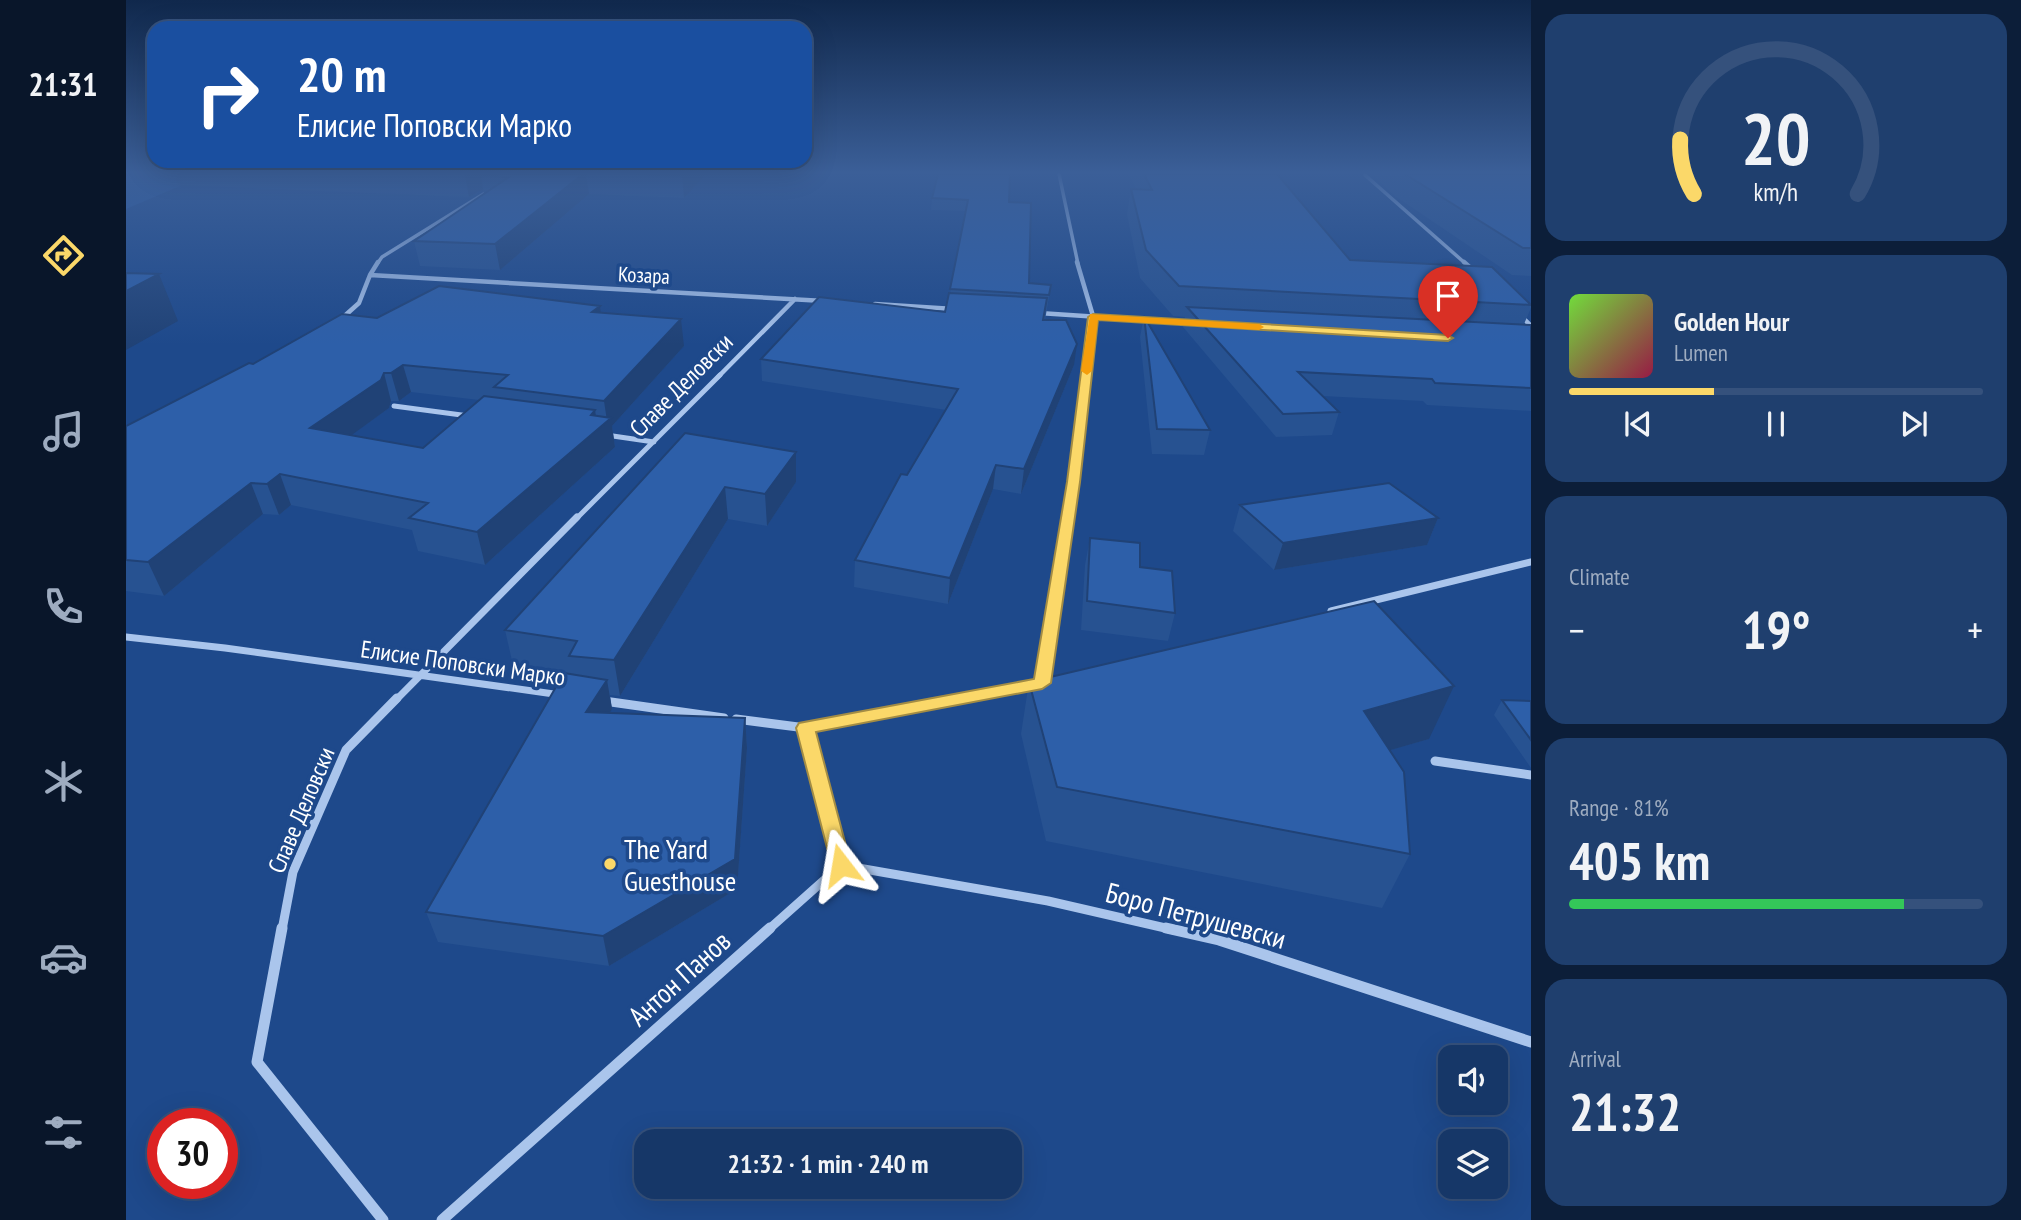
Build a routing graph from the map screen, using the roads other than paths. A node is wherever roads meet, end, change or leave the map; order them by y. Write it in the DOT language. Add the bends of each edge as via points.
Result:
graph roads {
  1 [pos="424,231"];
  2 [pos="1070,231"];
  3 [pos="1428,231"];
  4 [pos="1476,273"];
  5 [pos="370,275"];
  6 [pos="795,299"];
  7 [pos="836,302"];
  8 [pos="863,303"];
  9 [pos="1513,308"];
  10 [pos="958,309"];
  11 [pos="1026,313"];
  12 [pos="1093,317"];
  13 [pos="1199,323"];
  14 [pos="336,324"];
  15 [pos="1531,326"];
  16 [pos="394,406"];
  17 [pos="476,417"];
  18 [pos="600,434"];
  19 [pos="654,442"];
  20 [pos="1531,562"];
  21 [pos="1327,612"];
  22 [pos="126,637"];
  23 [pos="421,677"];
  24 [pos="1055,680"];
  25 [pos="1042,683"];
  26 [pos="573,697"];
  27 [pos="599,701"];
  28 [pos="806,728"];
  29 [pos="1435,761"];
  30 [pos="1531,775"];
  31 [pos="841,865"];
  32 [pos="1531,1042"];
  33 [pos="383,1220"];
  34 [pos="442,1220"];
  1 -- 5 [label="street" via="382,257"];
  2 -- 12 [label="street"];
  3 -- 4 [label="street"];
  5 -- 6 [label="street, Козара"];
  5 -- 14 [label="street" via="359,303"];
  6 -- 7 [label="street, Козара"];
  6 -- 19 [label="street, Славе Деловски"];
  8 -- 10 [label="street"];
  9 -- 15 [label="street"];
  11 -- 12 [label="street"];
  12 -- 13 [label="street"];
  12 -- 25 [label="street" via="1074,482"];
  16 -- 17 [label="street"];
  18 -- 19 [label="street"];
  19 -- 23 [label="street, Славе Деловски"];
  20 -- 21 [label="street"];
  22 -- 23 [label="street, Елисие Поповски Марко"];
  23 -- 26 [label="street, Елисие Поповски Марко"];
  23 -- 33 [label="street, Славе Деловски" via="346,750 293,872 257,1062"];
  24 -- 25 [label="street, Елисие Поповски Марко"];
  25 -- 28 [label="street, Елисие Поповски Марко"];
  27 -- 28 [label="street, Елисие Поповски Марко"];
  28 -- 31 [label="street"];
  29 -- 30 [label="street"];
  31 -- 32 [label="street, Боро Петрушевски" via="1048,901 1219,940"];
  31 -- 34 [label="street, Антон Панов"];
}
